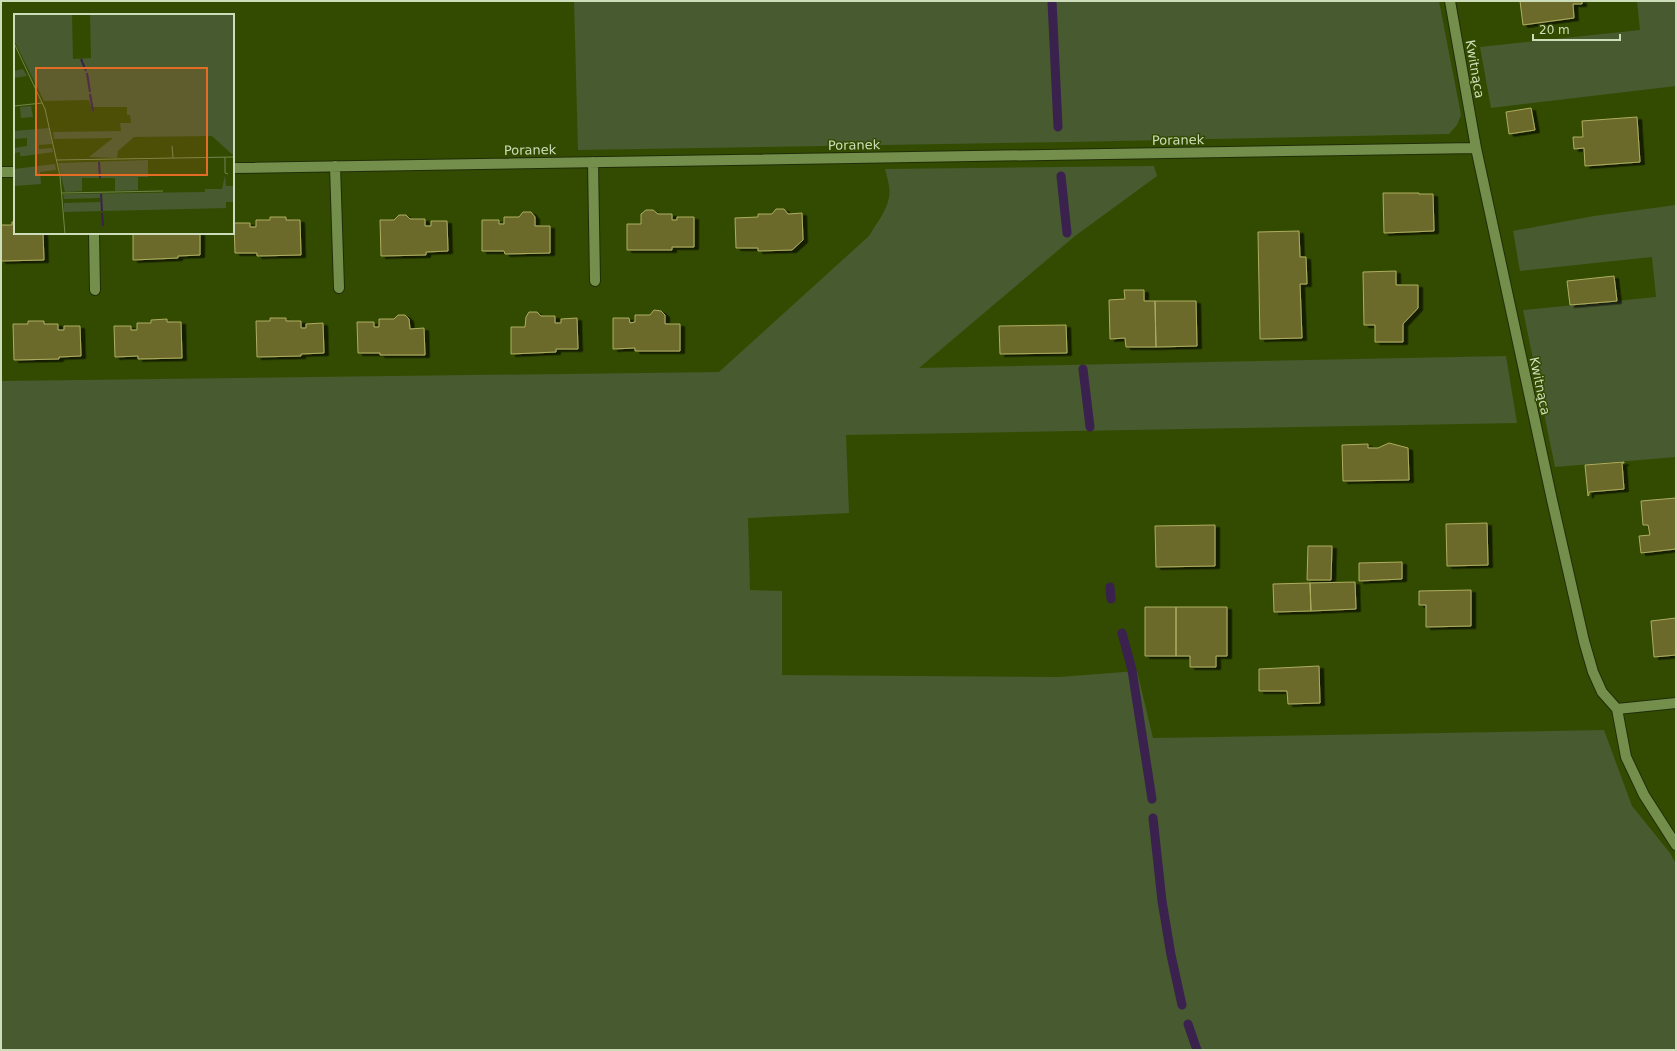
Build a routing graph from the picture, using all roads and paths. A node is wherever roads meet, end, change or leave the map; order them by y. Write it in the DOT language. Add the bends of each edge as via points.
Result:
graph roads {
  1 [pos="1450,1"];
  2 [pos="1476,148"];
  3 [pos="593,162"];
  4 [pos="335,166"];
  5 [pos="234,168"];
  6 [pos="1,172"];
  7 [pos="14,172"];
  8 [pos="94,234"];
  9 [pos="595,281"];
  10 [pos="339,288"];
  11 [pos="95,290"];
  12 [pos="1676,703"];
  13 [pos="1617,709"];
  14 [pos="1676,845"];
  1 -- 2 [label="street, Kwitnąca"];
  2 -- 3 [label="street, Poranek"];
  2 -- 13 [label="street, Kwitnąca" via="1587,654 1602,692"];
  3 -- 4 [label="street, Poranek"];
  3 -- 9 [label="street"];
  4 -- 5 [label="street, Poranek"];
  4 -- 10 [label="street"];
  6 -- 7 [label="street"];
  8 -- 11 [label="street"];
  12 -- 13 [label="street"];
  13 -- 14 [label="street" via="1626,757 1644,795"];
}
